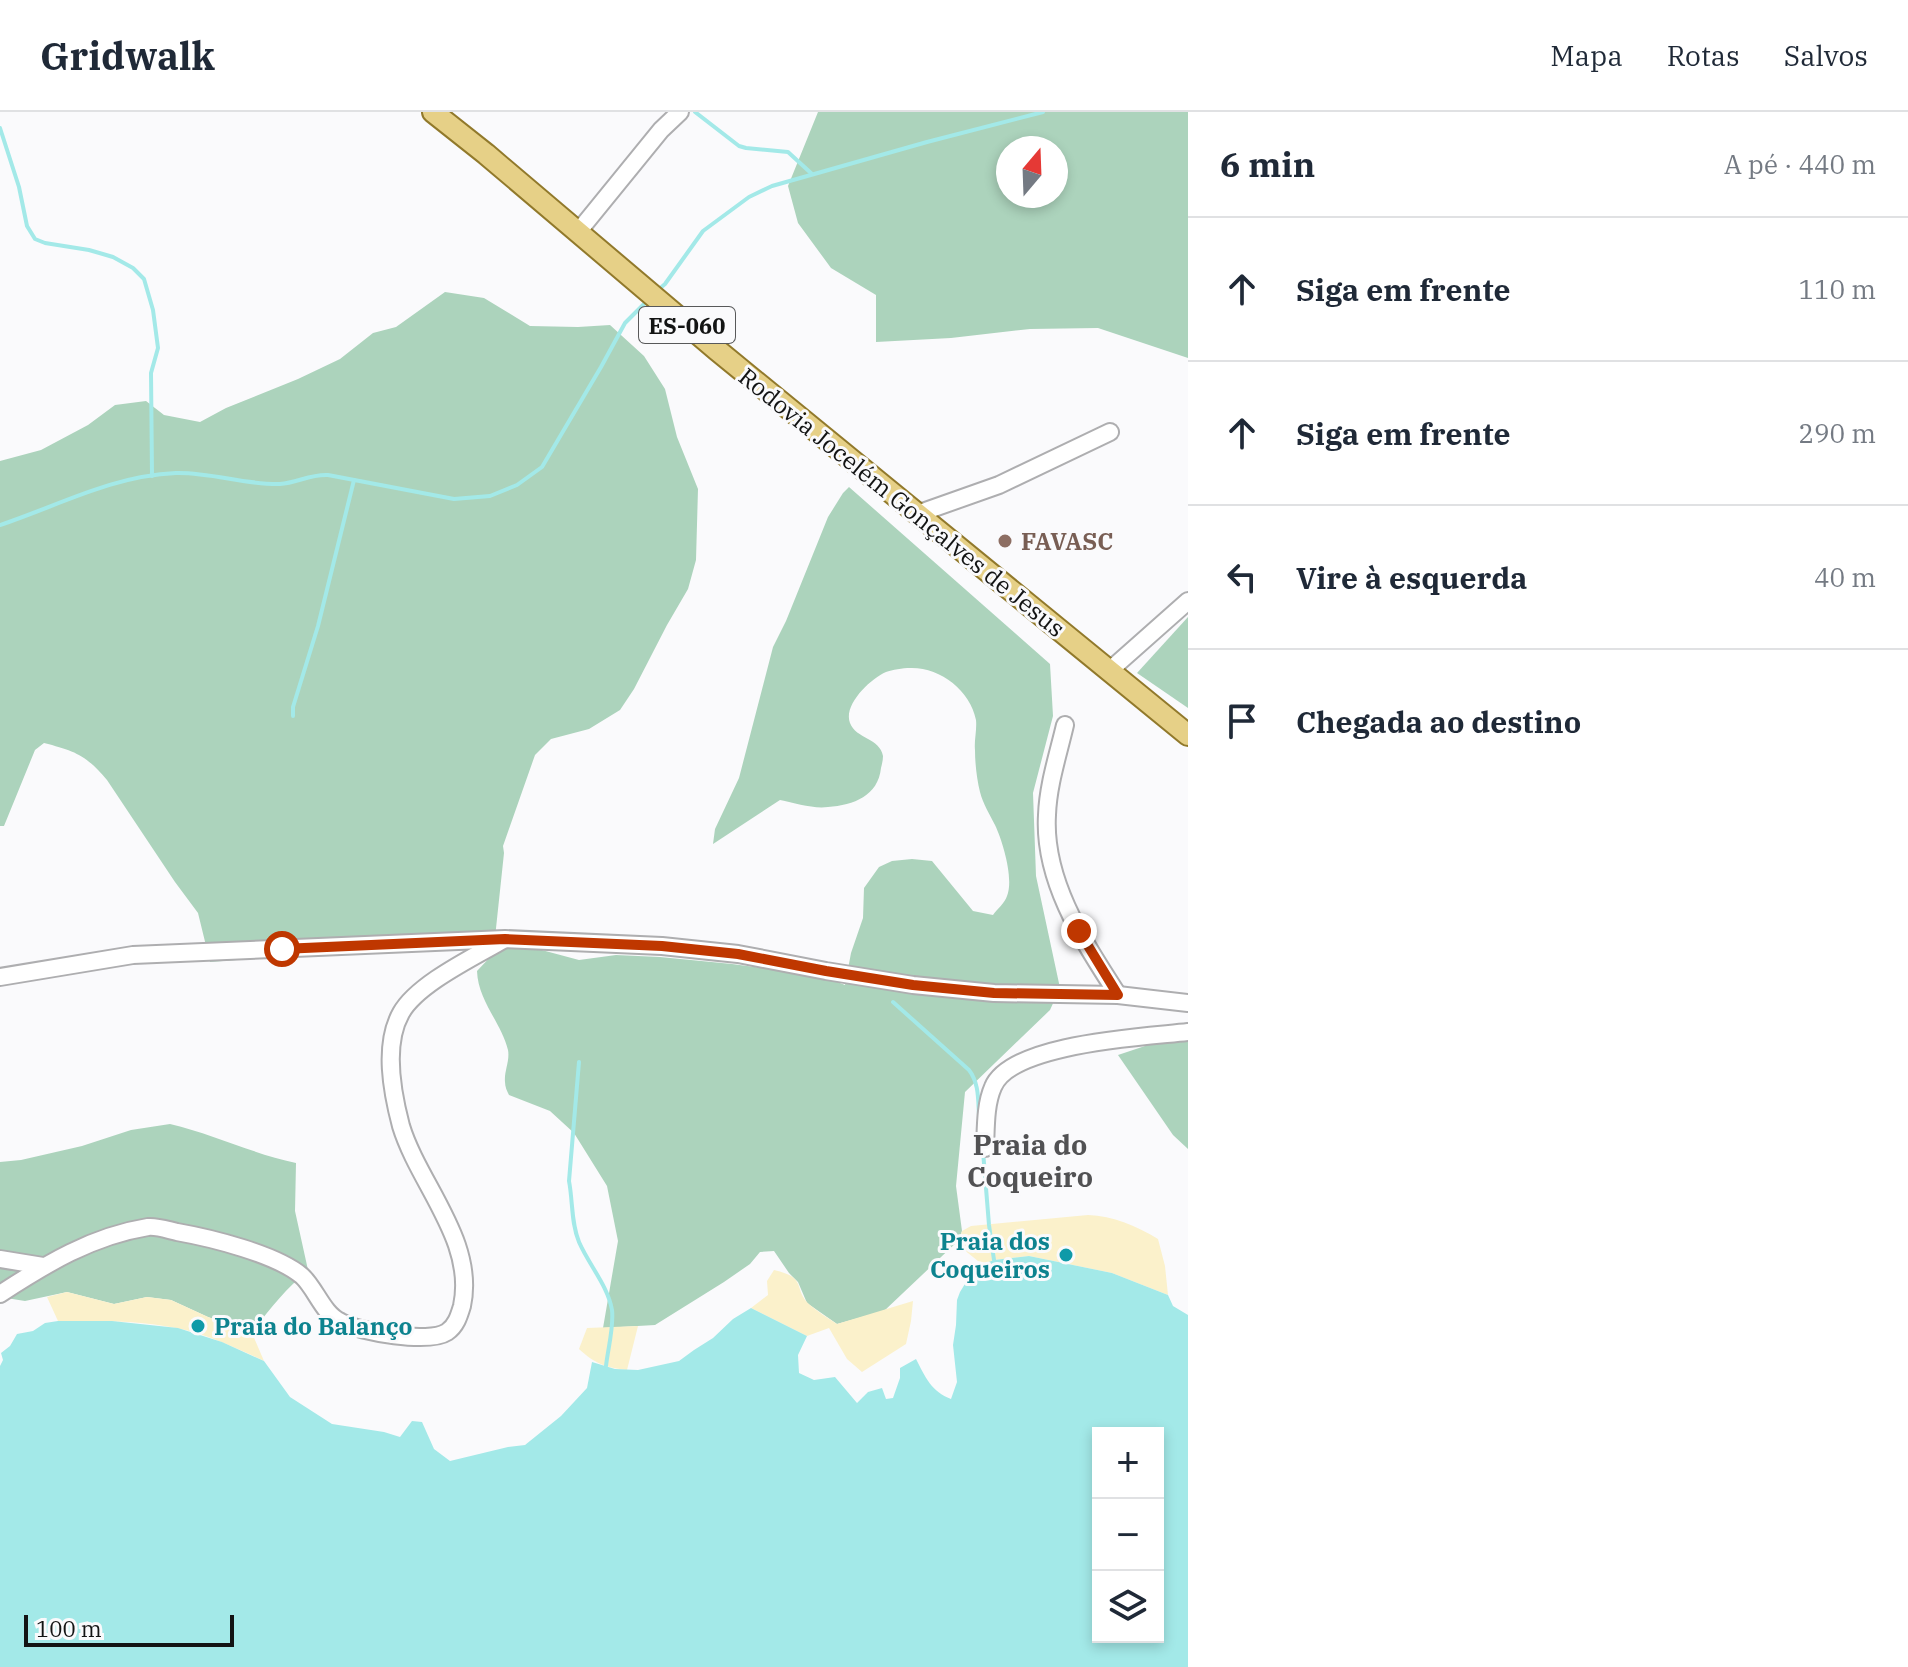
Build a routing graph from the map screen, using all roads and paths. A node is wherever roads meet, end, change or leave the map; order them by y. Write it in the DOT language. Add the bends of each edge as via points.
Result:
graph roads {
  1 [pos="433,112"];
  2 [pos="680,112"];
  3 [pos="578,232"];
  4 [pos="1110,432"];
  5 [pos="917,514"];
  6 [pos="1188,601"];
  7 [pos="1109,671"];
  8 [pos="1065,725"];
  9 [pos="1188,735"];
  10 [pos="505,939"];
  11 [pos="0,977"];
  12 [pos="1118,995"];
  13 [pos="1188,1003"];
  14 [pos="1188,1032"];
  15 [pos="985,1148"];
  16 [pos="0,1259"];
  17 [pos="43,1266"];
  18 [pos="0,1294"];
  1 -- 3 [label="main road, Rodovia Jocelém Gonçalves de Jesus / ES-060"];
  2 -- 3 [label="street"];
  3 -- 5 [label="main road, Rodovia Jocelém Gonçalves de Jesus / ES-060"];
  4 -- 5 [label="street" via="999,485"];
  5 -- 7 [label="main road, Rodovia Jocelém Gonçalves de Jesus / ES-060"];
  6 -- 7 [label="street"];
  7 -- 9 [label="main road, Rodovia Jocelém Gonçalves de Jesus / ES-060"];
  8 -- 12 [label="street" via="1050,787 1048,847 1079,931"];
  10 -- 11 [label="street" via="133,955"];
  10 -- 12 [label="street" via="738,954 980,992"];
  10 -- 17 [label="street" via="418,992 394,1028 394,1090 402,1127 460,1257 463,1301 446,1333 417,1338 343,1323 292,1269 240,1247 151,1226 92,1242"];
  12 -- 13 [label="street"];
  14 -- 15 [label="street" via="1071,1047 1013,1066 992,1088"];
  16 -- 17 [label="street"];
  17 -- 18 [label="street"];
}
